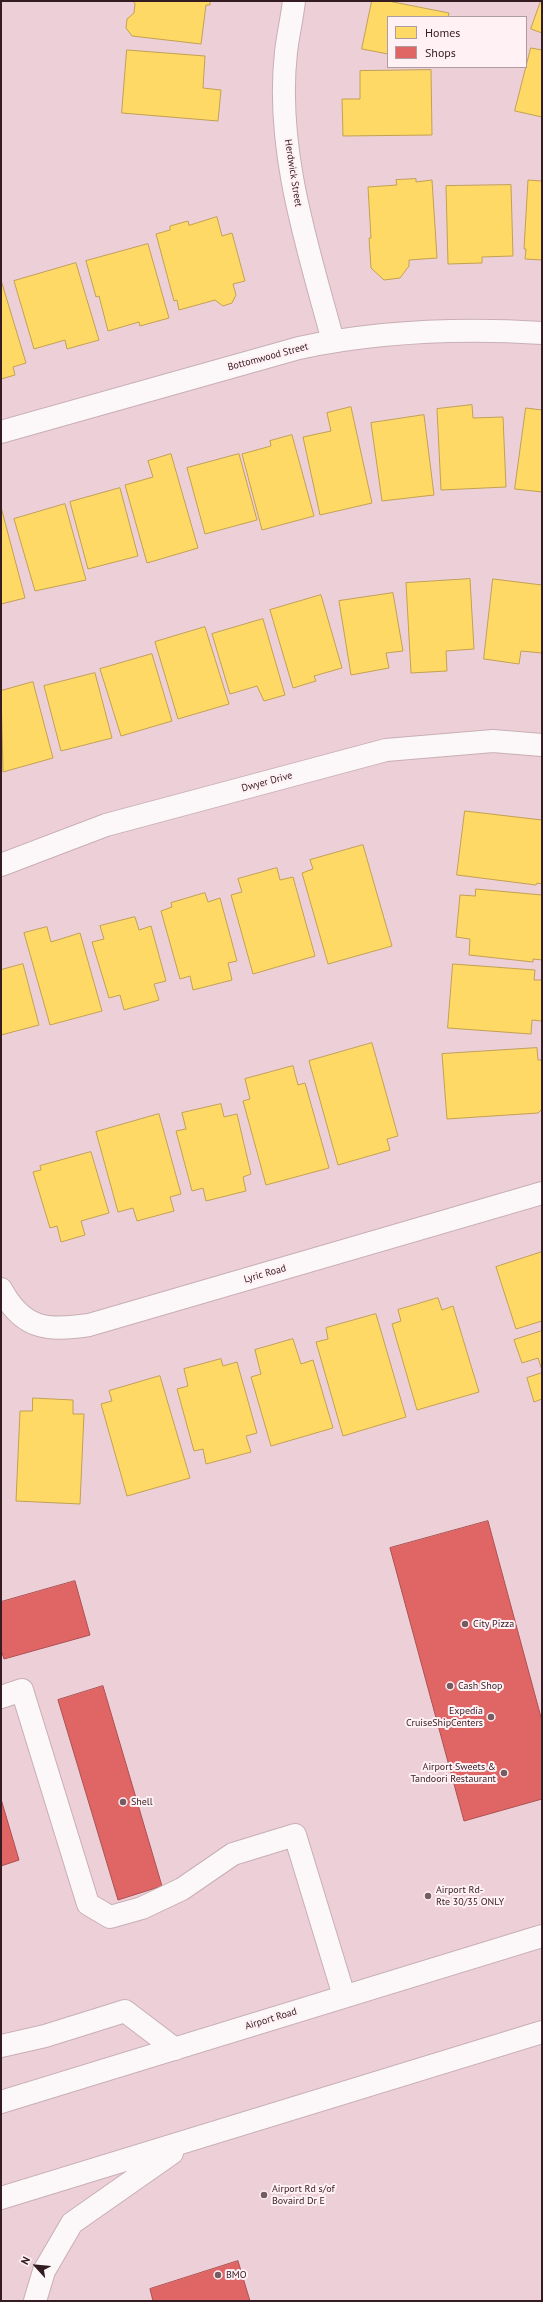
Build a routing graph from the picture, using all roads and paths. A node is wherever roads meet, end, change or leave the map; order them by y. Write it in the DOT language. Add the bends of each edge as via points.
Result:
graph roads {
  1 [pos="294,1"];
  2 [pos="542,333"];
  3 [pos="333,341"];
  4 [pos="1,432"];
  5 [pos="542,745"];
  6 [pos="1,865"];
  7 [pos="542,1193"];
  8 [pos="1,1289"];
  9 [pos="1,1696"];
  10 [pos="542,1936"];
  11 [pos="344,1996"];
  12 [pos="542,2032"];
  13 [pos="1,2046"];
  14 [pos="175,2049"];
  15 [pos="1,2102"];
  16 [pos="188,2142"];
  17 [pos="1,2198"];
  18 [pos="35,2301"];
  1 -- 3 [label="street, Herdwick Street" via="286,53 285,106 289,157 300,220"];
  2 -- 3 [label="street, Bottomwood Street" via="479,329 411,332"];
  3 -- 4 [label="street, Bottomwood Street" via="299,348"];
  5 -- 6 [label="street, Dwyer Drive" via="493,741 386,750 106,825"];
  7 -- 8 [label="street, Lyric Road" via="90,1324 57,1329 32,1323 11,1307"];
  9 -- 11 [label="street" via="22,1690 88,1904 110,1917 142,1908 182,1889 233,1854 295,1835"];
  10 -- 11 [label="street, Airport Road"];
  11 -- 14 [label="street, Airport Road"];
  12 -- 16 [label="street"];
  13 -- 14 [label="street" via="45,2036 125,2011"];
  14 -- 15 [label="street, Airport Road"];
  16 -- 17 [label="street"];
  16 -- 18 [label="street" via="72,2223 44,2271"];
}
